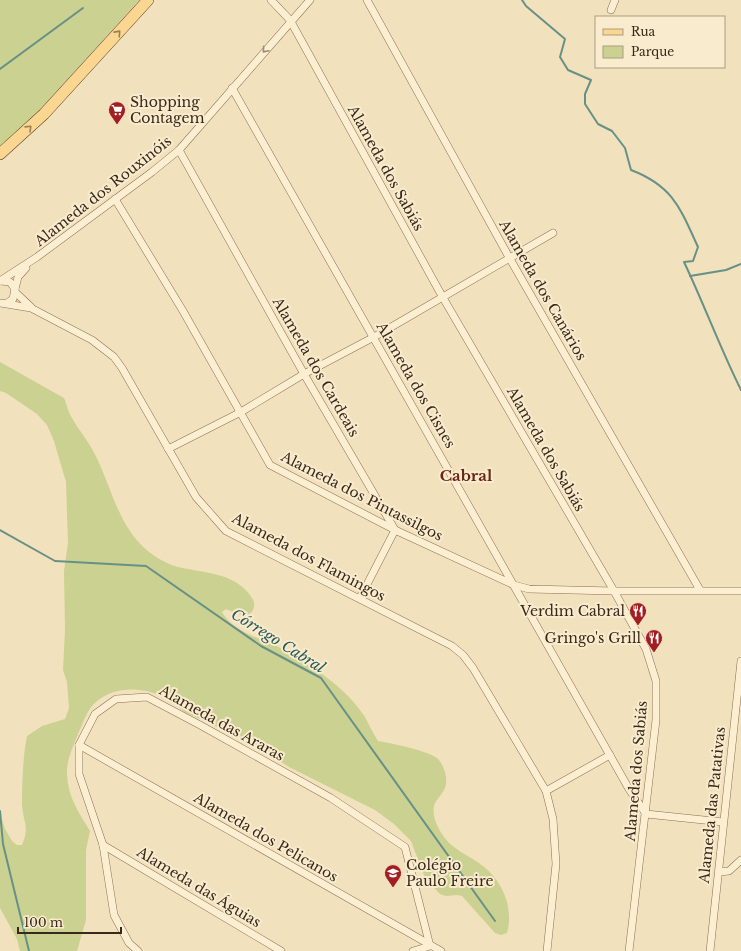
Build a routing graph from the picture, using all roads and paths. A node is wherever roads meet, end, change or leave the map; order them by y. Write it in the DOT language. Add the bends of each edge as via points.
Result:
graph roads {
  1 [pos="148,0"];
  2 [pos="271,0"];
  3 [pos="310,0"];
  4 [pos="367,0"];
  5 [pos="616,0"];
  6 [pos="611,10"];
  7 [pos="290,20"];
  8 [pos="232,88"];
  9 [pos="179,150"];
  10 [pos="0,154"];
  11 [pos="115,199"];
  12 [pos="553,233"];
  13 [pos="37,257"];
  14 [pos="510,259"];
  15 [pos="0,281"];
  16 [pos="15,290"];
  17 [pos="442,296"];
  18 [pos="2,303"];
  19 [pos="31,308"];
  20 [pos="374,337"];
  21 [pos="304,374"];
  22 [pos="241,412"];
  23 [pos="168,449"];
  24 [pos="395,530"];
  25 [pos="514,585"];
  26 [pos="700,590"];
  27 [pos="614,591"];
  28 [pos="741,591"];
  29 [pos="360,598"];
  30 [pos="741,662"];
  31 [pos="79,745"];
  32 [pos="610,755"];
  33 [pos="546,791"];
  34 [pos="646,814"];
  35 [pos="723,822"];
  36 [pos="103,845"];
  37 [pos="741,860"];
  38 [pos="718,872"];
  39 [pos="430,946"];
  40 [pos="138,951"];
  41 [pos="281,951"];
  42 [pos="413,951"];
  43 [pos="441,951"];
  44 [pos="547,951"];
  45 [pos="629,951"];
  46 [pos="710,951"];
  10 -- 1 [label="main road, one-way" via="44,114"];
  2 -- 7 [label="street, Alameda dos Sabiás"];
  3 -- 7 [label="street, Alameda dos Rouxinóis"];
  4 -- 14 [label="street, Alameda dos Canários"];
  5 -- 6 [label="street"];
  7 -- 8 [label="street, Alameda dos Rouxinóis, one-way"];
  7 -- 17 [label="street, Alameda dos Sabiás"];
  8 -- 9 [label="street, Alameda dos Rouxinóis"];
  8 -- 20 [label="street, Alameda dos Cisnes"];
  9 -- 11 [label="street, Alameda dos Rouxinóis"];
  9 -- 21 [label="street, Alameda dos Cardeais"];
  11 -- 13 [label="street, Alameda dos Rouxinóis"];
  11 -- 22 [label="street, Alameda dos Pintassilgos"];
  12 -- 14 [label="street"];
  13 -- 15 [label="street, Alameda dos Rouxinóis"];
  13 -- 16 [label="street, Alameda dos Rouxinóis" via="20,273"];
  14 -- 17 [label="street"];
  14 -- 26 [label="street, Alameda dos Canários"];
  15 -- 16 [label="street, Alameda dos Flamingos" via="10,282"];
  16 -- 18 [label="street, Alameda dos Rouxinóis" via="13,299"];
  16 -- 19 [label="street, Alameda dos Flamingos"];
  17 -- 20 [label="street"];
  17 -- 27 [label="street, Alameda dos Sabiás"];
  18 -- 19 [label="street, Alameda dos Flamingos"];
  19 -- 23 [label="street, Alameda dos Flamingos" via="92,340 114,357"];
  20 -- 21 [label="street"];
  20 -- 25 [label="street, Alameda dos Cisnes"];
  21 -- 22 [label="street"];
  21 -- 24 [label="street, Alameda dos Cardeais"];
  22 -- 23 [label="street"];
  22 -- 24 [label="street, Alameda dos Pintassilgos" via="270,465"];
  23 -- 29 [label="street, Alameda dos Flamingos" via="196,497 226,531"];
  24 -- 25 [label="street, Alameda dos Pintassilgos"];
  24 -- 29 [label="street"];
  25 -- 27 [label="street, Alameda dos Pintassilgos" via="529,589"];
  25 -- 32 [label="street, Alameda dos Cisnes"];
  26 -- 27 [label="street, Alameda dos Pintassilgos"];
  26 -- 28 [label="street, Alameda dos Pintassilgos"];
  27 -- 34 [label="street, Alameda dos Sabiás" via="646,649 656,681 656,720"];
  29 -- 33 [label="street, Alameda dos Flamingos" via="452,646 464,655"];
  30 -- 35 [label="street, Alameda das Patativas"];
  31 -- 36 [label="street, Alameda das Araras" via="79,774"];
  31 -- 39 [label="street, Alameda dos Pelicanos"];
  31 -- 39 [label="street, Alameda das Araras" via="95,714 116,699 147,697 331,798 405,847"];
  32 -- 33 [label="street"];
  32 -- 34 [label="street, Alameda dos Cisnes"];
  33 -- 44 [label="street, Alameda dos Flamingos" via="553,819 556,864"];
  34 -- 35 [label="street"];
  34 -- 45 [label="street, Alameda dos Sabiás"];
  35 -- 38 [label="street, Alameda das Patativas"];
  36 -- 40 [label="street, Alameda das Araras" via="114,915 129,943"];
  36 -- 41 [label="street, Alameda das Águias"];
  37 -- 38 [label="street" via="729,871"];
  38 -- 46 [label="street, Alameda das Patativas"];
  39 -- 42 [label="street"];
  39 -- 43 [label="street, Alameda dos Pelicanos"];
}
